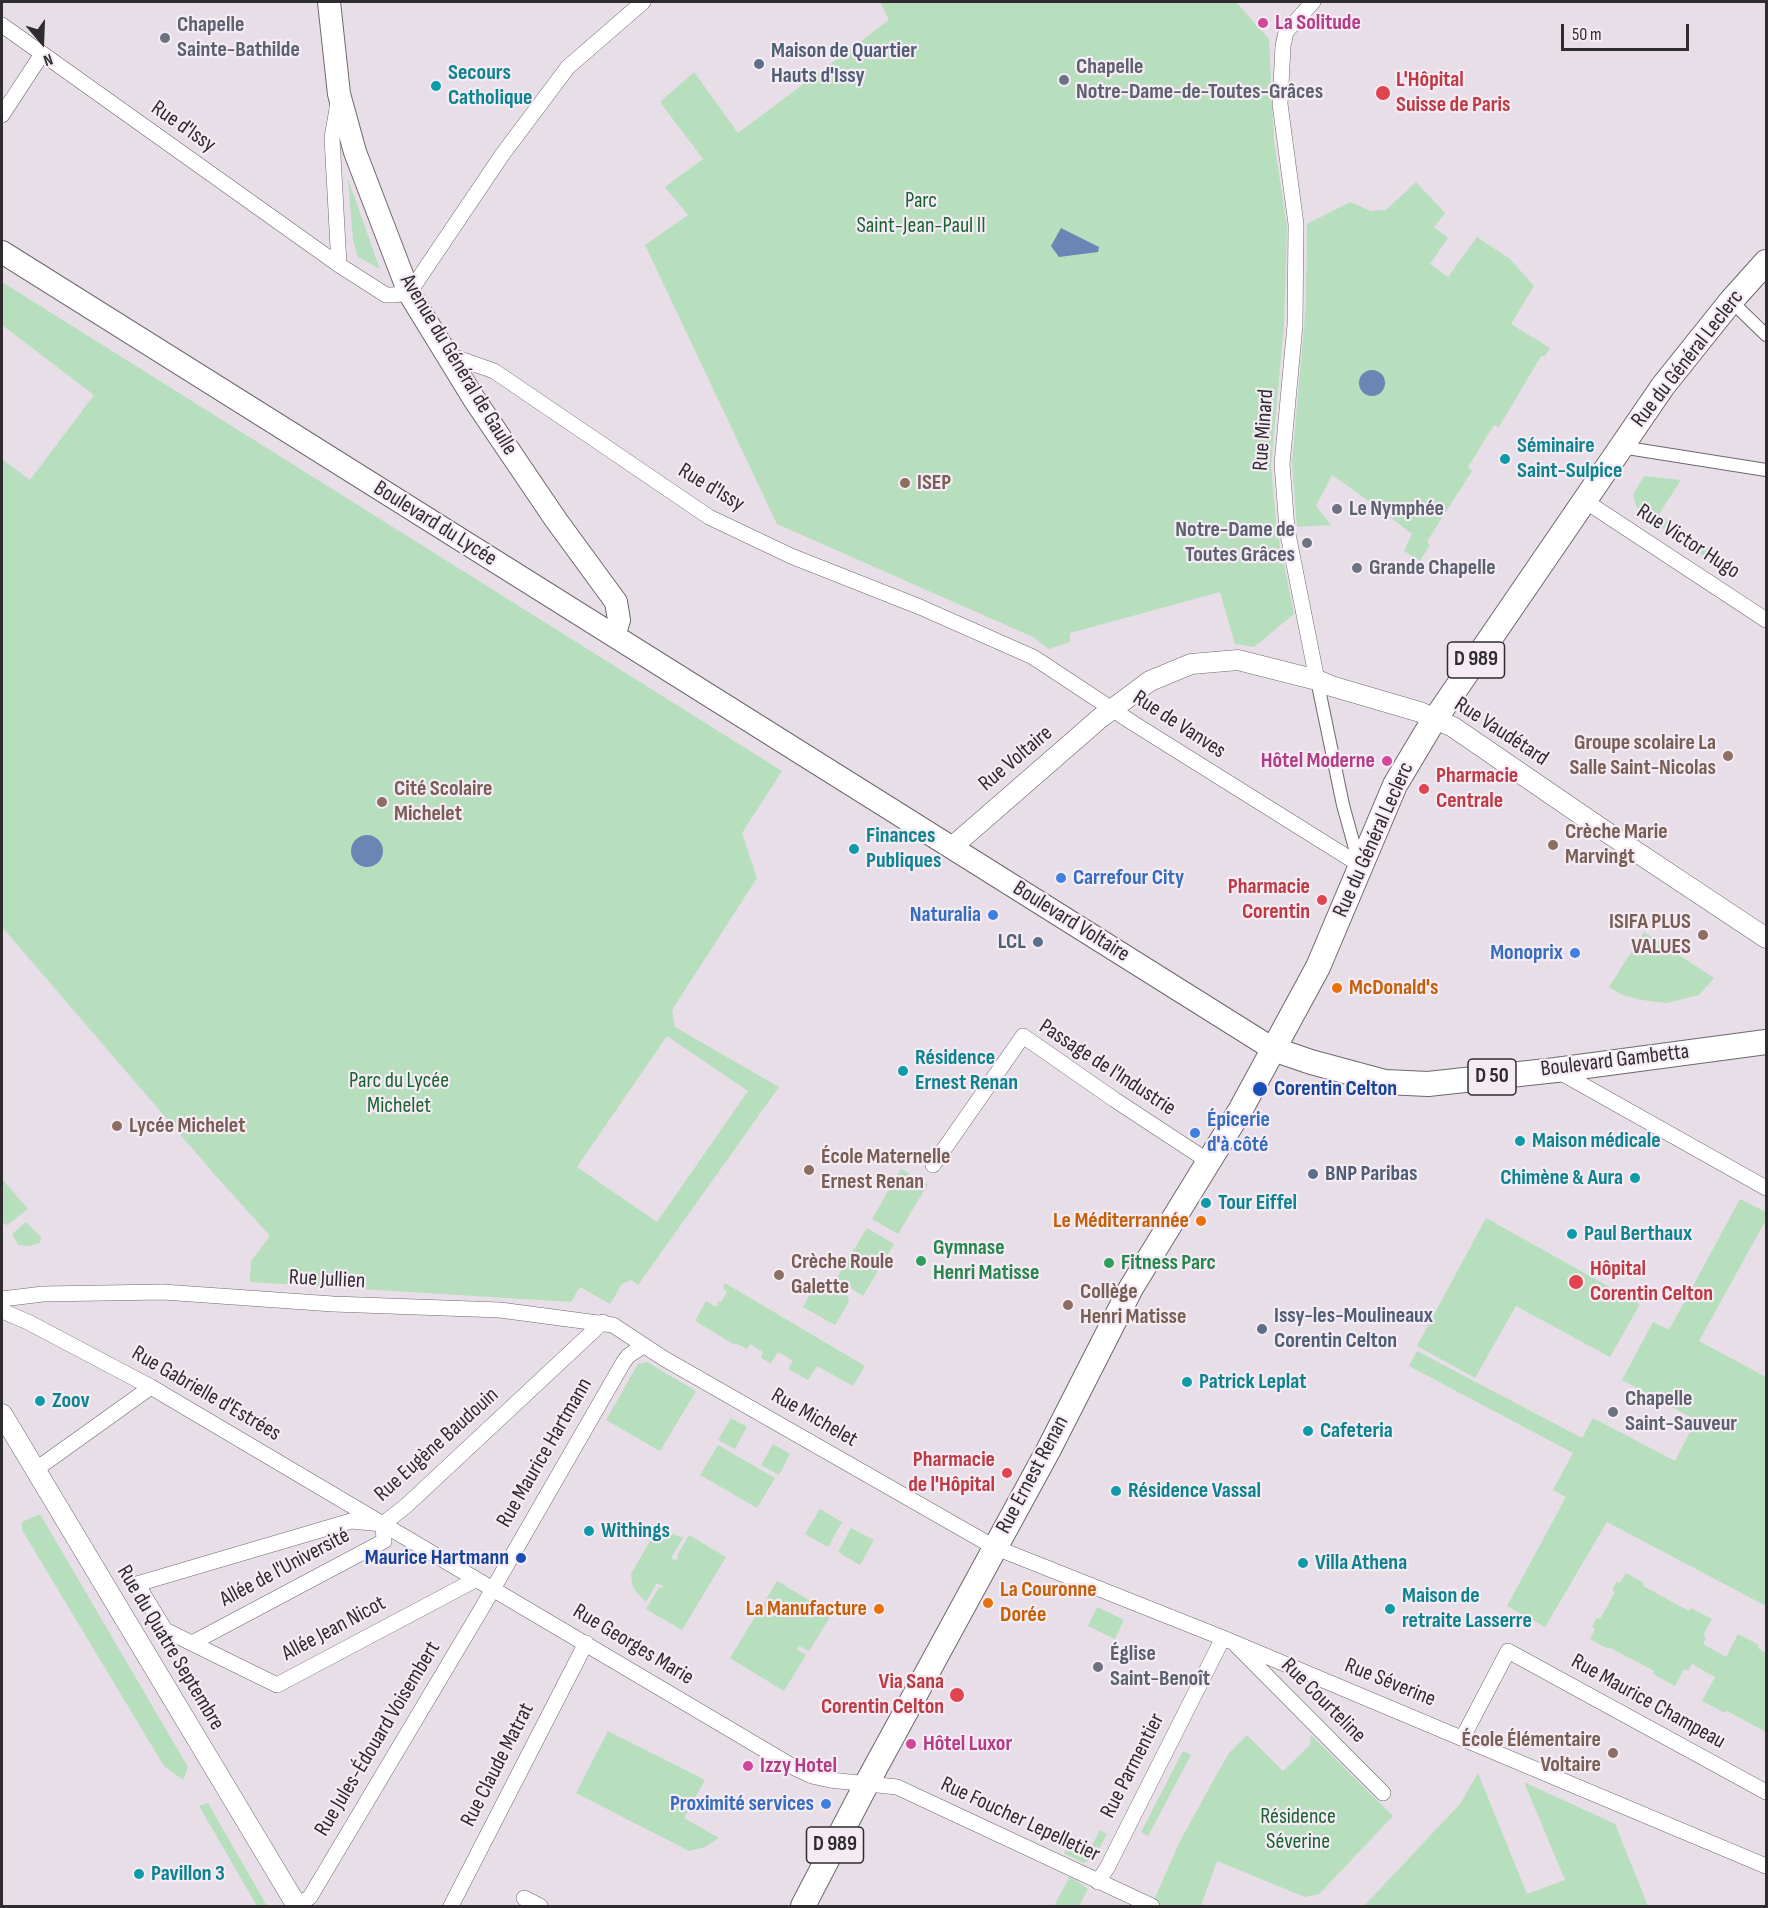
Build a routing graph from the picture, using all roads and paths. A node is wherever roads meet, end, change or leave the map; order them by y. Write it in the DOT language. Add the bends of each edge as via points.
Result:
graph roads {
  1 [pos="329,2"];
  2 [pos="643,2"];
  3 [pos="1313,2"];
  4 [pos="2,25"];
  5 [pos="42,54"];
  6 [pos="339,94"];
  7 [pos="2,115"];
  8 [pos="2,252"];
  9 [pos="1767,262"];
  10 [pos="339,265"];
  11 [pos="409,293"];
  12 [pos="1731,301"];
  13 [pos="1767,335"];
  14 [pos="446,354"];
  15 [pos="1622,447"];
  16 [pos="1767,471"];
  17 [pos="1585,501"];
  18 [pos="1767,620"];
  19 [pos="970,629"];
  20 [pos="614,636"];
  21 [pos="1317,680"];
  22 [pos="1112,709"];
  23 [pos="1437,718"];
  24 [pos="870,797"];
  25 [pos="952,847"];
  26 [pos="1360,865"];
  27 [pos="1767,938"];
  28 [pos="1767,1042"];
  29 [pos="1273,1049"];
  30 [pos="1556,1070"];
  31 [pos="1208,1161"];
  32 [pos="933,1165"];
  33 [pos="1767,1188"];
  34 [pos="38,1295"];
  35 [pos="2,1299"];
  36 [pos="2,1311"];
  37 [pos="28,1323"];
  38 [pos="608,1324"];
  39 [pos="643,1346"];
  40 [pos="151,1387"];
  41 [pos="2,1414"];
  42 [pos="35,1470"];
  43 [pos="383,1524"];
  44 [pos="994,1547"];
  45 [pos="475,1580"];
  46 [pos="137,1584"];
  47 [pos="492,1589"];
  48 [pos="1227,1640"];
  49 [pos="192,1643"];
  50 [pos="586,1644"];
  51 [pos="1463,1737"];
  52 [pos="867,1783"];
  53 [pos="1383,1792"];
  54 [pos="1767,1792"];
  55 [pos="1767,1866"];
  56 [pos="1098,1882"];
  57 [pos="525,1898"];
  58 [pos="297,1906"];
  59 [pos="451,1906"];
  60 [pos="540,1906"];
  61 [pos="803,1906"];
  62 [pos="1152,1906"];
  1 -- 6 [label="main road, Avenue du Général de Gaulle"];
  2 -- 11 [label="street" via="568,67 502,155"];
  3 -- 21 [label="street, Rue Minard" via="1286,32 1282,46 1280,104 1296,236 1295,326 1282,464 1287,529"];
  4 -- 5 [label="street, Rue d'Issy"];
  5 -- 7 [label="street"];
  5 -- 10 [label="street, Rue d'Issy"];
  6 -- 10 [label="street" via="332,138"];
  6 -- 11 [label="main road, Avenue du Général de Gaulle" via="355,152"];
  8 -- 20 [label="main road, Boulevard du Lycée / D 50"];
  9 -- 12 [label="main road, Rue du Général Leclerc / D 989"];
  10 -- 11 [label="street, Rue d'Issy" via="386,295"];
  11 -- 14 [label="main road, Avenue du Général de Gaulle"];
  12 -- 13 [label="street"];
  12 -- 15 [label="main road, Rue du Général Leclerc / D 989" via="1663,386"];
  14 -- 19 [label="street, Rue d'Issy" via="494,371 709,517 791,556"];
  14 -- 20 [label="main road, Avenue du Général de Gaulle" via="556,520 616,602 619,620"];
  15 -- 16 [label="street"];
  15 -- 17 [label="main road, Rue du Général Leclerc / D 989"];
  17 -- 18 [label="street, Rue Victor Hugo"];
  17 -- 23 [label="main road, Rue du Général Leclerc / D 989"];
  19 -- 22 [label="street, Rue de Vanves" via="1033,657"];
  20 -- 24 [label="main road, Boulevard du Lycée / D 50"];
  21 -- 22 [label="street, Rue Vaudétard" via="1238,660 1191,664 1150,681"];
  21 -- 23 [label="street, Rue Vaudétard"];
  21 -- 26 [label="street, Rue Minard"];
  22 -- 25 [label="street, Rue Voltaire"];
  22 -- 26 [label="street, Rue de Vanves"];
  23 -- 26 [label="main road, Rue du Général Leclerc / D 989" via="1395,785"];
  23 -- 27 [label="street, Rue Vaudétard"];
  24 -- 25 [label="main road, Boulevard Voltaire / D 50"];
  25 -- 29 [label="main road, Boulevard Voltaire / D 50"];
  26 -- 29 [label="main road, Rue du Général Leclerc / D 989" via="1318,967"];
  28 -- 30 [label="main road, Boulevard Gambetta / D 50"];
  29 -- 30 [label="main road, Boulevard Gambetta / D 50" via="1385,1082 1428,1084"];
  29 -- 31 [label="main road, Rue Ernest Renan / D 989"];
  30 -- 33 [label="street"];
  31 -- 32 [label="street, Passage de l'Industrie" via="1023,1036"];
  31 -- 44 [label="main road, Rue Ernest Renan / D 989" via="1131,1288"];
  34 -- 35 [label="street, Rue Jullien"];
  34 -- 37 [label="street" via="26,1306"];
  34 -- 38 [label="street, Rue Jullien" via="163,1292 500,1310"];
  36 -- 37 [label="street, Rue Gabrielle d'Estrées"];
  37 -- 40 [label="street, Rue Gabrielle d'Estrées"];
  38 -- 39 [label="street, Rue Michelet"];
  38 -- 43 [label="street, Rue Eugène Baudouin"];
  39 -- 44 [label="street, Rue Michelet"];
  39 -- 47 [label="street, Rue Maurice Hartmann" via="623,1363"];
  40 -- 42 [label="street"];
  40 -- 43 [label="street, Rue Gabrielle d'Estrées"];
  41 -- 42 [label="street, Rue du Quatre Septembre"];
  42 -- 58 [label="street, Rue du Quatre Septembre"];
  43 -- 45 [label="street, Rue Georges Marie"];
  43 -- 46 [label="street, Rue Eugène Baudouin" via="351,1521"];
  43 -- 49 [label="street, Allée de l'Université" via="384,1541"];
  44 -- 48 [label="street, Rue Séverine"];
  44 -- 52 [label="main road, Rue Ernest Renan / D 989"];
  45 -- 47 [label="street, Rue Georges Marie"];
  45 -- 49 [label="street, Allée Jean Nicot" via="277,1684"];
  46 -- 49 [label="street, Allée Jean Nicot" via="165,1630"];
  47 -- 50 [label="street, Rue Georges Marie"];
  47 -- 58 [label="street, Rue Jules-Édouard Voisembert" via="310,1897"];
  48 -- 51 [label="street, Rue Séverine"];
  48 -- 53 [label="street, Rue Courteline"];
  48 -- 56 [label="street, Rue Parmentier"];
  50 -- 52 [label="street, Rue Georges Marie" via="797,1769 830,1780"];
  50 -- 59 [label="street, Rue Claude Matrat"];
  51 -- 54 [label="street, Rue Maurice Champeau" via="1508,1651"];
  51 -- 55 [label="street, Rue Séverine"];
  52 -- 56 [label="street, Rue Foucher Lepelletier" via="897,1787"];
  52 -- 61 [label="main road, Rue Ernest Renan / D 989"];
  56 -- 62 [label="street, Rue Foucher Lepelletier"];
  57 -- 60 [label="street"];
}
